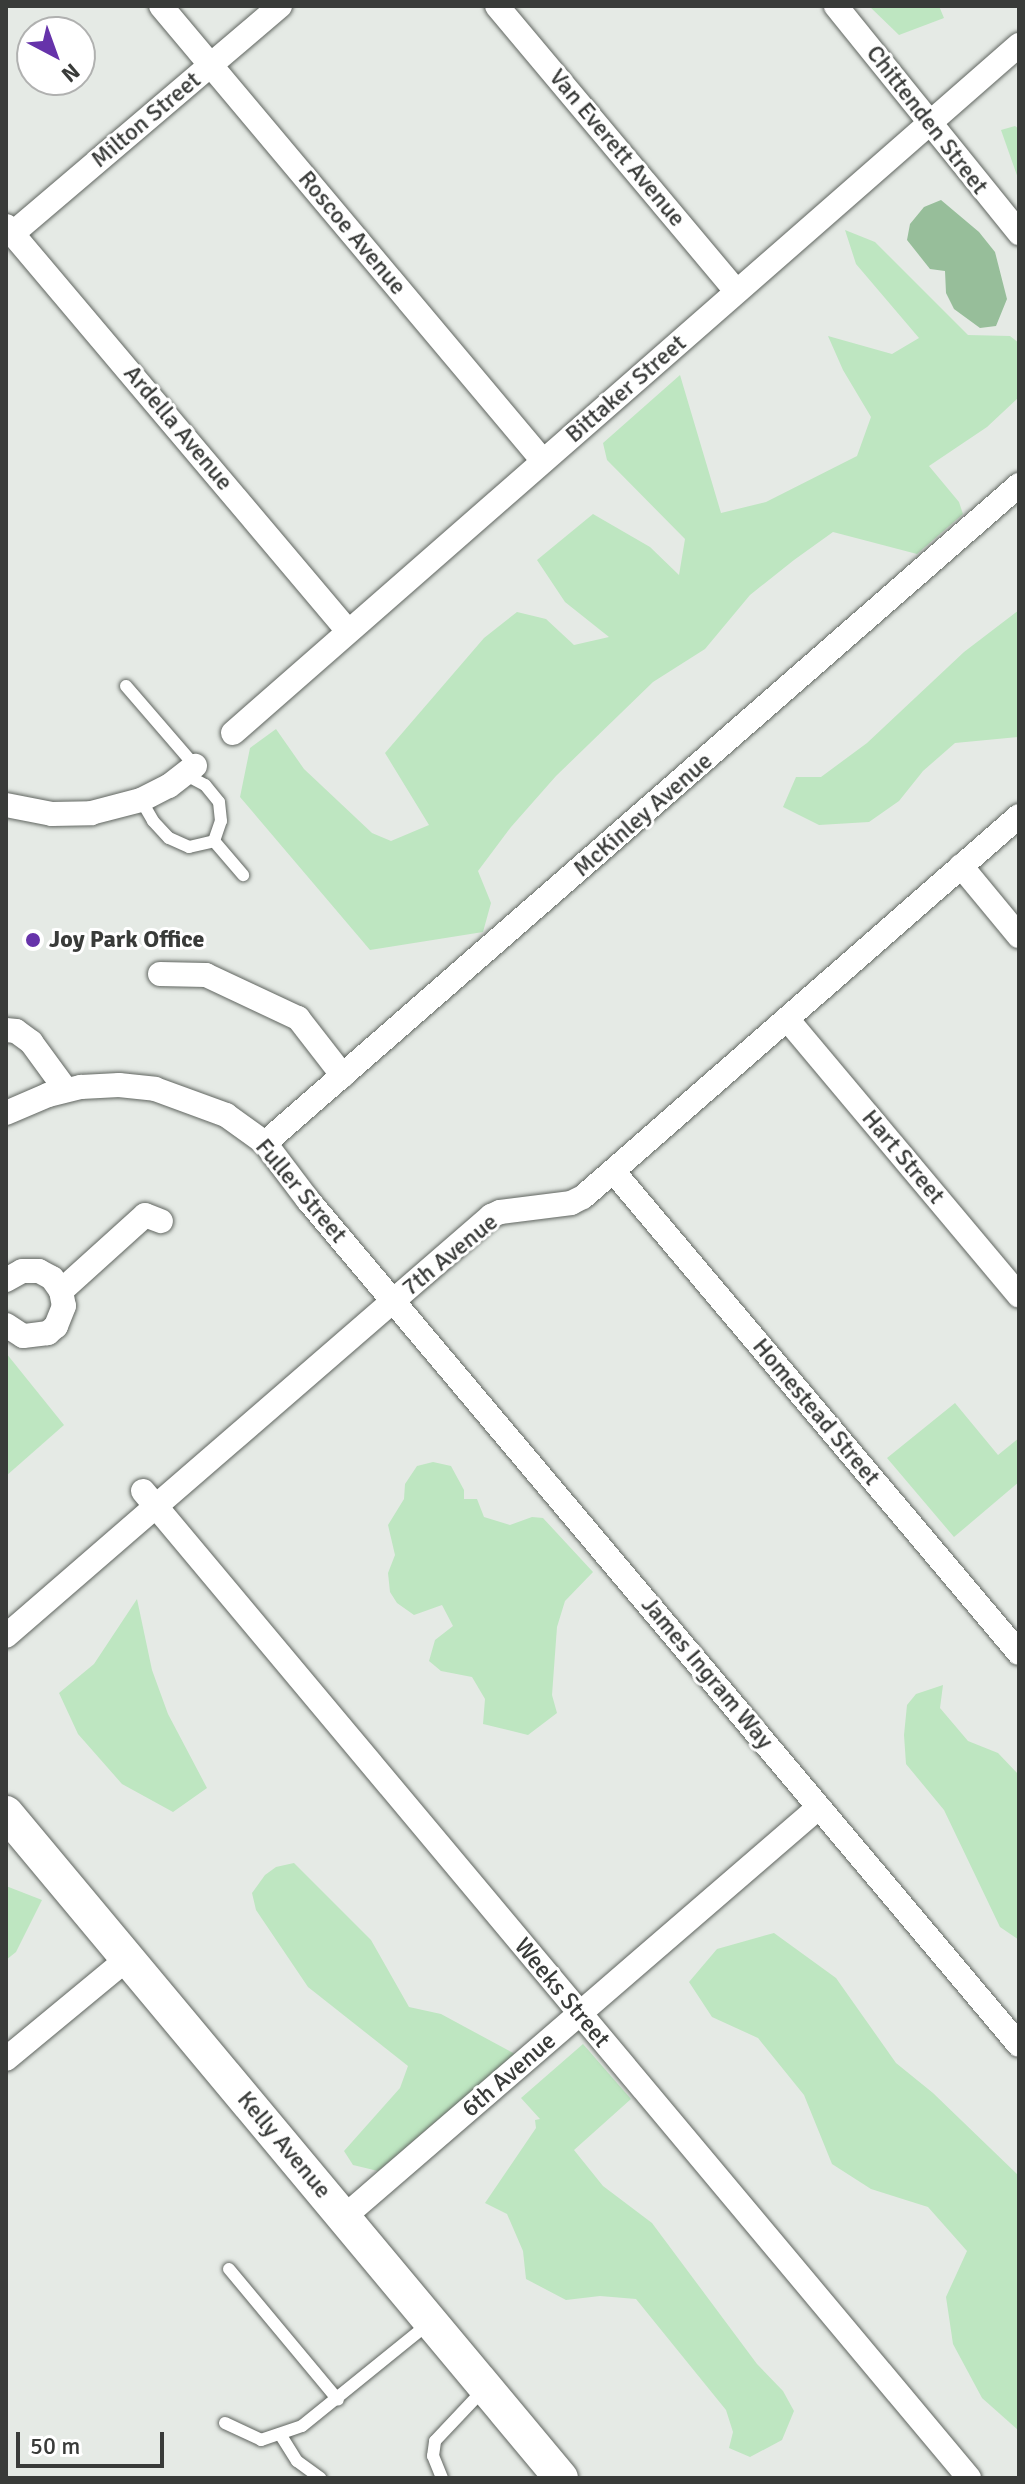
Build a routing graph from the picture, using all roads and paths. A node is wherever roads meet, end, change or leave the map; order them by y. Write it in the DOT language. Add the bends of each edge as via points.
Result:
graph roads {
  1 [pos="161,6"];
  2 [pos="280,6"];
  3 [pos="497,6"];
  4 [pos="836,6"];
  5 [pos="1019,45"];
  6 [pos="211,64"];
  7 [pos="930,122"];
  8 [pos="9,230"];
  9 [pos="1019,233"];
  10 [pos="736,291"];
  11 [pos="543,461"];
  12 [pos="1019,485"];
  13 [pos="348,631"];
  14 [pos="126,686"];
  15 [pos="233,733"];
  16 [pos="190,770"];
  17 [pos="141,800"];
  18 [pos="6,805"];
  19 [pos="1019,816"];
  20 [pos="214,841"];
  21 [pos="961,866"];
  22 [pos="243,875"];
  23 [pos="1019,936"];
  24 [pos="160,974"];
  25 [pos="787,1019"];
  26 [pos="6,1030"];
  27 [pos="343,1076"];
  28 [pos="66,1090"];
  29 [pos="6,1113"];
  30 [pos="265,1143"];
  31 [pos="613,1171"];
  32 [pos="161,1221"];
  33 [pos="6,1280"];
  34 [pos="61,1291"];
  35 [pos="1019,1295"];
  36 [pos="394,1302"];
  37 [pos="6,1325"];
  38 [pos="149,1500"];
  39 [pos="6,1636"];
  40 [pos="1019,1653"];
  41 [pos="819,1807"];
  42 [pos="6,1813"];
  43 [pos="127,1959"];
  44 [pos="580,2015"];
  45 [pos="1019,2045"];
  46 [pos="6,2059"];
  47 [pos="344,2217"];
  48 [pos="229,2269"];
  49 [pos="430,2322"];
  50 [pos="486,2388"];
  51 [pos="338,2400"];
  52 [pos="225,2423"];
  53 [pos="280,2434"];
  54 [pos="320,2478"];
  55 [pos="442,2478"];
  56 [pos="561,2478"];
  57 [pos="969,2478"];
  1 -- 6 [label="street, Roscoe Avenue"];
  2 -- 6 [label="street, Milton Street"];
  3 -- 10 [label="street, Van Everett Avenue"];
  4 -- 7 [label="street, Chittenden Street"];
  5 -- 7 [label="street, Bittaker Street"];
  6 -- 8 [label="street, Milton Street"];
  6 -- 11 [label="street, Roscoe Avenue"];
  7 -- 9 [label="street, Chittenden Street"];
  7 -- 10 [label="street, Bittaker Street"];
  8 -- 13 [label="street, Ardella Avenue"];
  10 -- 11 [label="street, Bittaker Street"];
  11 -- 13 [label="street, Bittaker Street"];
  12 -- 27 [label="street, McKinley Avenue"];
  13 -- 15 [label="street, Bittaker Street"];
  14 -- 16 [label="lane"];
  16 -- 17 [label="street"];
  16 -- 20 [label="lane" via="219,802 221,821"];
  17 -- 18 [label="street" via="72,814"];
  17 -- 20 [label="lane" via="169,838 189,847"];
  19 -- 21 [label="street, 7th Avenue"];
  20 -- 22 [label="lane"];
  21 -- 23 [label="street"];
  21 -- 25 [label="street, 7th Avenue"];
  24 -- 27 [label="street" via="206,975 298,1018"];
  25 -- 31 [label="street, 7th Avenue"];
  25 -- 35 [label="street, Hart Street"];
  26 -- 28 [label="street" via="31,1042"];
  27 -- 30 [label="street, McKinley Avenue"];
  28 -- 29 [label="street, Fuller Street"];
  28 -- 30 [label="street, Fuller Street" via="119,1085 181,1096 226,1115"];
  30 -- 36 [label="street, Fuller Street"];
  31 -- 36 [label="street, 7th Avenue" via="571,1203 491,1216"];
  31 -- 40 [label="street, Homestead Street"];
  32 -- 34 [label="street" via="145,1215"];
  33 -- 34 [label="street" via="22,1271 39,1271"];
  34 -- 37 [label="street" via="64,1306 48,1333 23,1336"];
  36 -- 38 [label="street, 7th Avenue"];
  36 -- 41 [label="street, James Ingram Way"];
  38 -- 39 [label="street, 7th Avenue"];
  38 -- 44 [label="street, Weeks Street"];
  41 -- 44 [label="street, 6th Avenue"];
  41 -- 45 [label="street, James Ingram Way"];
  42 -- 43 [label="main road, Kelly Avenue"];
  43 -- 46 [label="street"];
  43 -- 47 [label="main road, Kelly Avenue"];
  44 -- 47 [label="street, 6th Avenue"];
  44 -- 57 [label="street, Weeks Street"];
  47 -- 49 [label="main road, Kelly Avenue"];
  48 -- 51 [label="lane"];
  49 -- 50 [label="main road, Kelly Avenue"];
  49 -- 51 [label="lane"];
  50 -- 55 [label="lane" via="435,2441 433,2456"];
  50 -- 56 [label="main road, Kelly Avenue"];
  51 -- 53 [label="lane" via="302,2426"];
  52 -- 53 [label="lane" via="261,2440"];
  53 -- 54 [label="lane" via="297,2461"];
}
